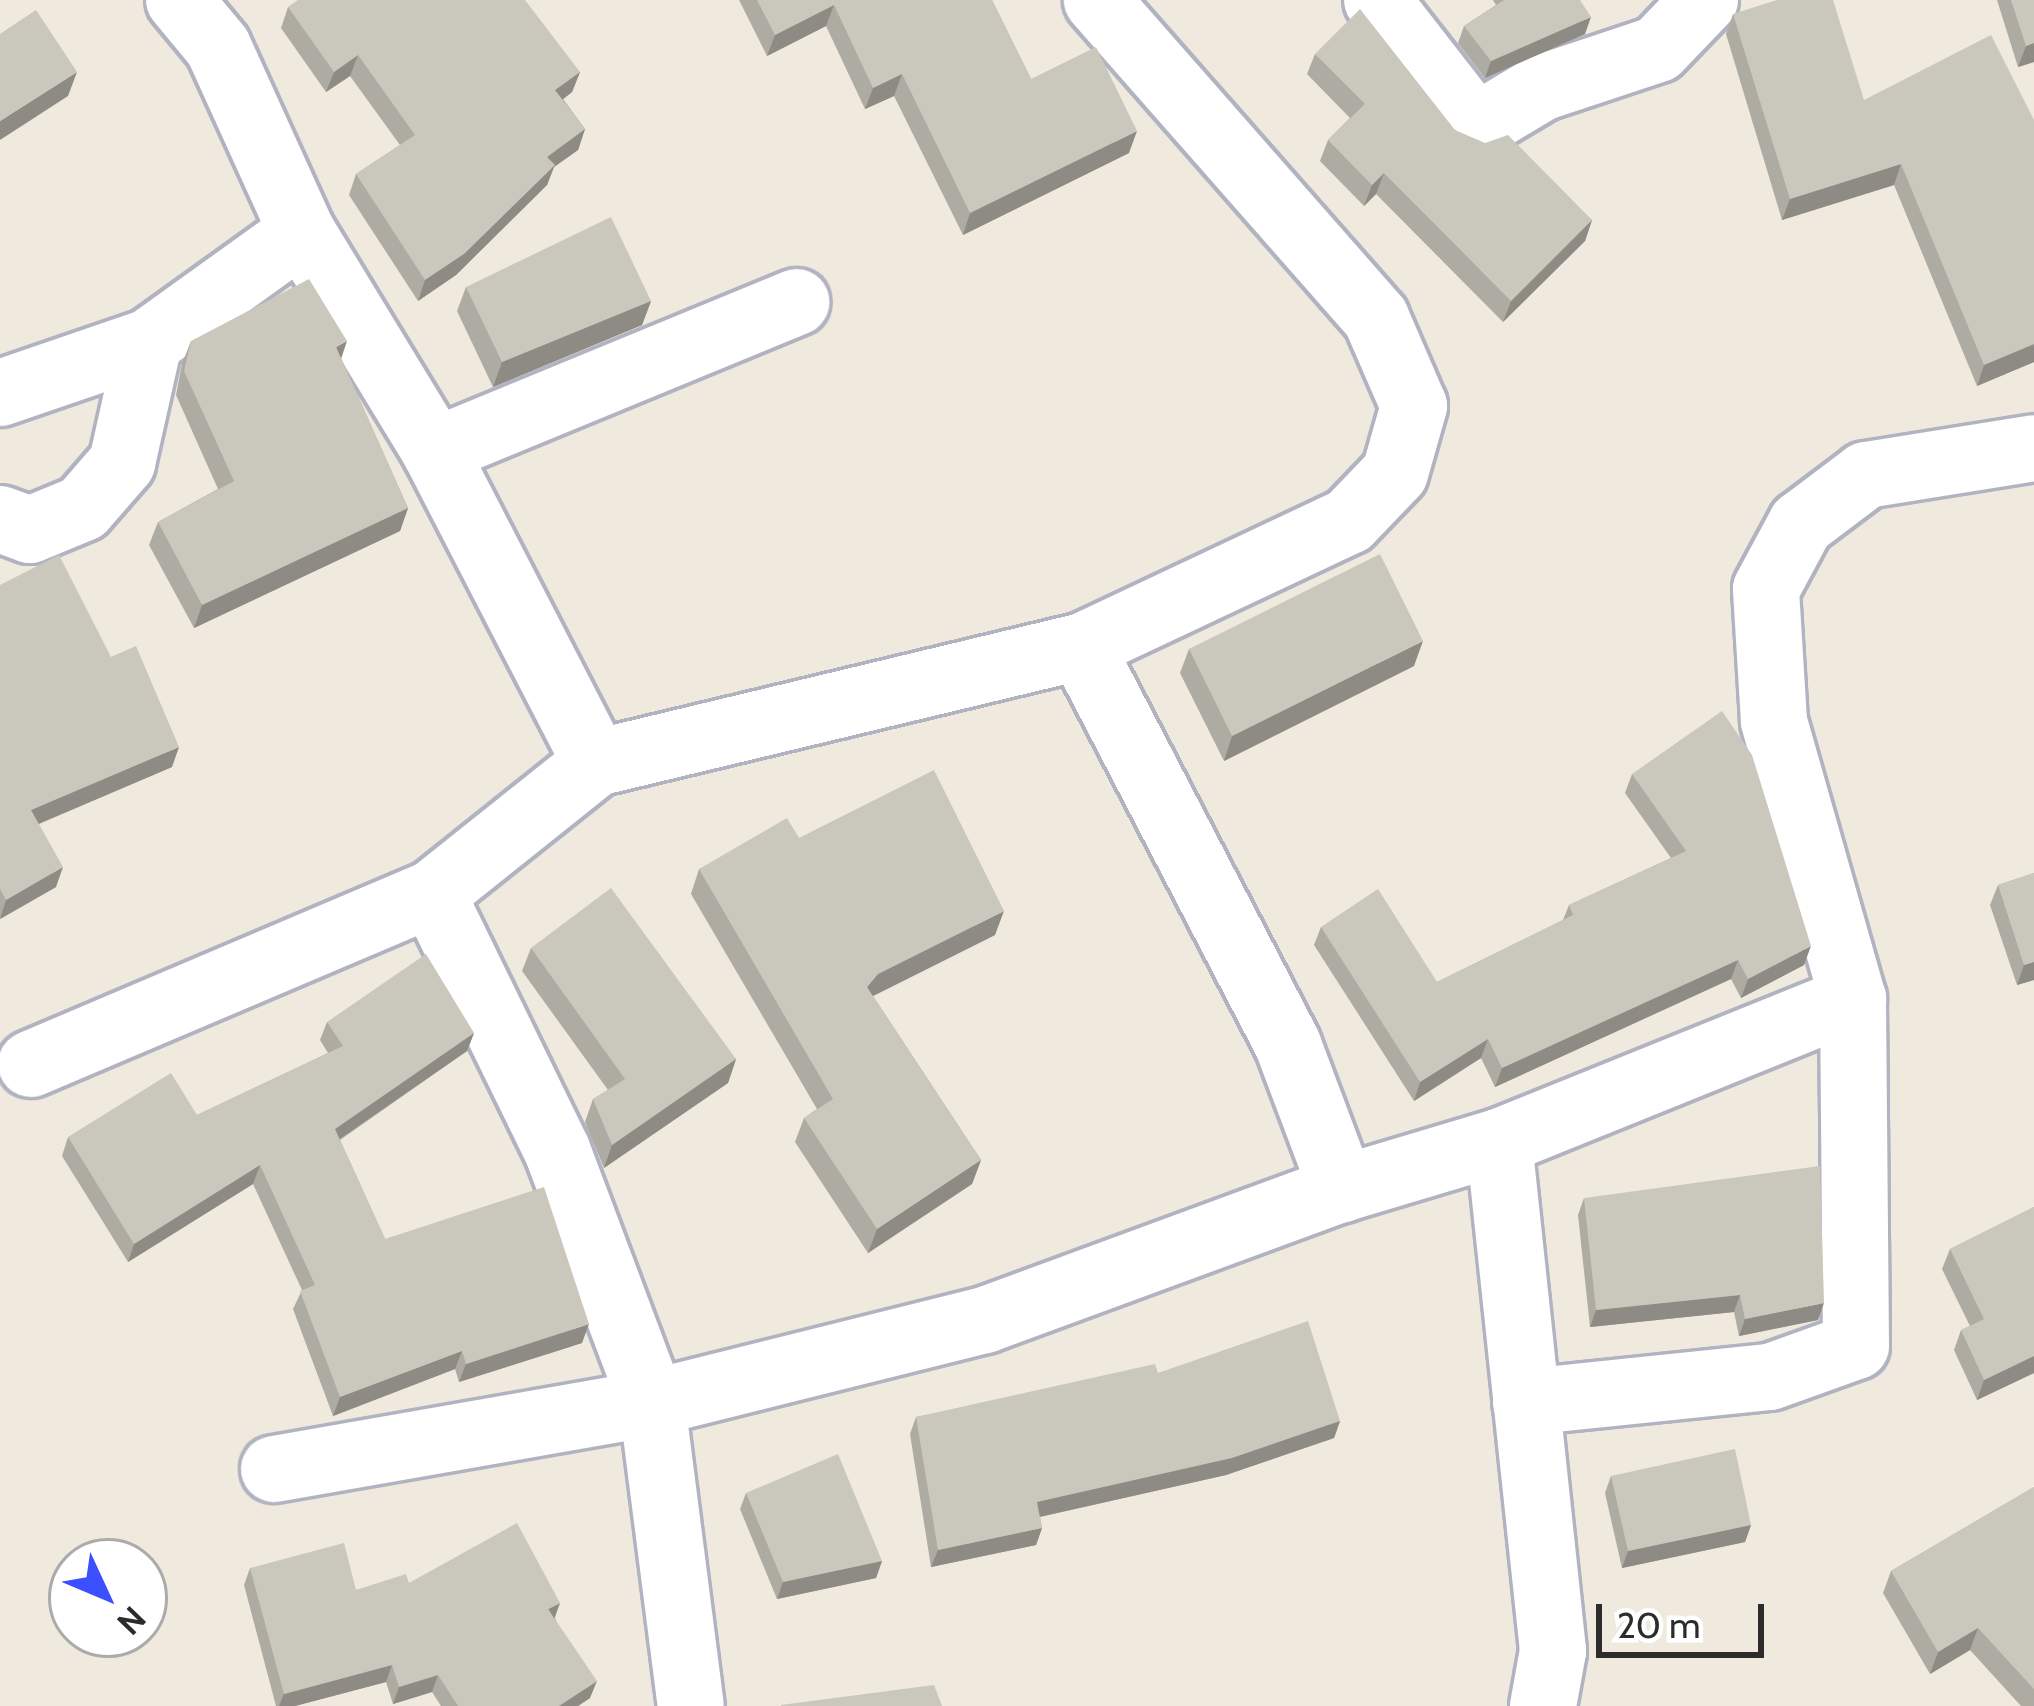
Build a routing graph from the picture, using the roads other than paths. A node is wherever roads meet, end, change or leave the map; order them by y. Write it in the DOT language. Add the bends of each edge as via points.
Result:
graph roads {
  1 [pos="179,0"];
  2 [pos="1097,0"];
  3 [pos="1377,0"];
  4 [pos="1705,0"];
  5 [pos="302,232"];
  6 [pos="796,302"];
  7 [pos="149,342"];
  8 [pos="0,393"];
  9 [pos="2034,448"];
  10 [pos="435,451"];
  11 [pos="0,520"];
  12 [pos="1081,646"];
  13 [pos="596,763"];
  14 [pos="431,894"];
  15 [pos="1852,999"];
  16 [pos="32,1064"];
  17 [pos="1499,1142"];
  18 [pos="1342,1189"];
  19 [pos="1526,1402"];
  20 [pos="652,1403"];
  21 [pos="274,1469"];
  22 [pos="691,1706"];
  23 [pos="1543,1706"];
  1 -- 5 [label="street" via="218,47"];
  2 -- 12 [label="street" via="1376,319 1414,406 1395,473 1349,520"];
  3 -- 4 [label="street" via="1476,127 1541,88 1658,50"];
  5 -- 7 [label="street"];
  5 -- 10 [label="street"];
  6 -- 10 [label="street"];
  7 -- 8 [label="street"];
  7 -- 11 [label="street" via="122,463 83,508 30,530"];
  9 -- 15 [label="street" via="1866,475 1801,524 1766,589 1774,721"];
  10 -- 13 [label="street"];
  12 -- 13 [label="street"];
  12 -- 18 [label="street" via="1288,1045"];
  13 -- 14 [label="street"];
  14 -- 16 [label="street"];
  14 -- 20 [label="street" via="557,1150"];
  15 -- 17 [label="street"];
  15 -- 19 [label="street" via="1856,1346 1770,1378"];
  17 -- 18 [label="street"];
  17 -- 19 [label="street"];
  18 -- 20 [label="street" via="986,1320"];
  19 -- 23 [label="street" via="1553,1651"];
  20 -- 21 [label="street"];
  20 -- 22 [label="street"];
}
